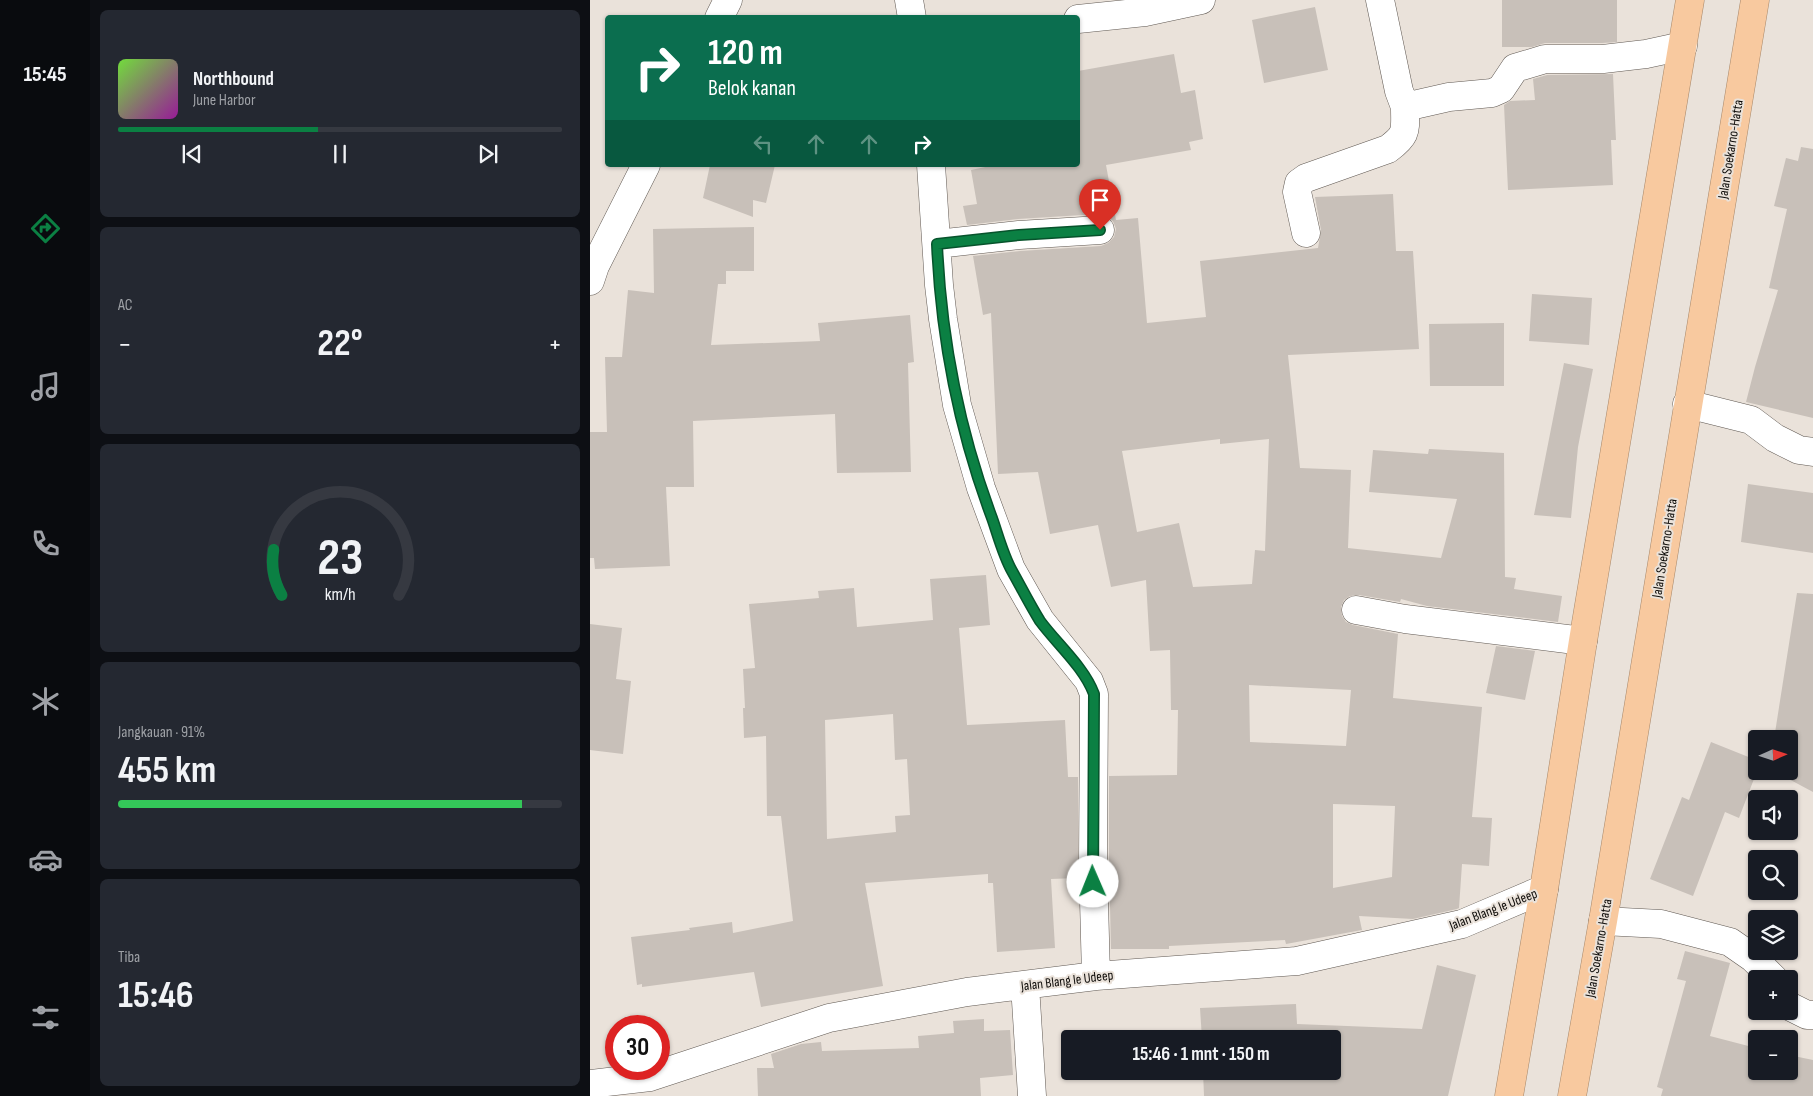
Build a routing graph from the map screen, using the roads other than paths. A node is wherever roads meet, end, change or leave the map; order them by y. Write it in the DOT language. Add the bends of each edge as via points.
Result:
graph roads {
  1 [pos="728,0"];
  2 [pos="908,0"];
  3 [pos="1201,0"];
  4 [pos="1380,0"];
  5 [pos="1690,0"];
  6 [pos="1754,0"];
  7 [pos="720,15"];
  8 [pos="911,15"];
  9 [pos="1080,19"];
  10 [pos="1683,46"];
  11 [pos="1405,108"];
  12 [pos="645,167"];
  13 [pos="931,167"];
  14 [pos="1100,230"];
  15 [pos="1306,233"];
  16 [pos="937,244"];
  17 [pos="590,280"];
  18 [pos="1687,404"];
  19 [pos="1813,452"];
  20 [pos="1356,610"];
  21 [pos="1583,641"];
  22 [pos="1544,889"];
  23 [pos="1603,921"];
  24 [pos="1765,970"];
  25 [pos="1096,976"];
  26 [pos="1025,985"];
  27 [pos="1798,1011"];
  28 [pos="1813,1016"];
  29 [pos="590,1084"];
  30 [pos="1032,1096"];
  31 [pos="1509,1096"];
  32 [pos="1572,1096"];
  1 -- 7 [label="street"];
  2 -- 8 [label="street"];
  3 -- 9 [label="street" via="1145,12"];
  4 -- 11 [label="street" via="1398,91"];
  5 -- 10 [label="highway"];
  6 -- 18 [label="highway, Jalan Soekarno-Hatta"];
  10 -- 11 [label="street" via="1603,59 1545,59 1515,68 1500,89 1492,93 1449,97"];
  10 -- 21 [label="highway"];
  11 -- 15 [label="street" via="1406,133 1388,149 1299,183 1297,192"];
  12 -- 17 [label="street"];
  13 -- 16 [label="street"];
  14 -- 16 [label="street"];
  16 -- 25 [label="street" via="939,285 953,379 981,488 1011,569 1040,620 1089,681 1094,694 1092,863"];
  18 -- 19 [label="street" via="1751,420 1775,438 1799,450"];
  18 -- 23 [label="highway, Jalan Soekarno-Hatta"];
  20 -- 21 [label="street"];
  21 -- 22 [label="highway"];
  22 -- 25 [label="street, Jalan Blang Ie Udeep" via="1462,924 1297,961"];
  22 -- 31 [label="highway"];
  23 -- 24 [label="street" via="1661,924 1730,942"];
  23 -- 32 [label="highway, Jalan Soekarno-Hatta"];
  25 -- 26 [label="street, Jalan Blang Ie Udeep"];
  26 -- 29 [label="street, Jalan Blang Ie Udeep" via="967,992 829,1018 650,1077"];
  26 -- 30 [label="street"];
  27 -- 28 [label="street"];
}
